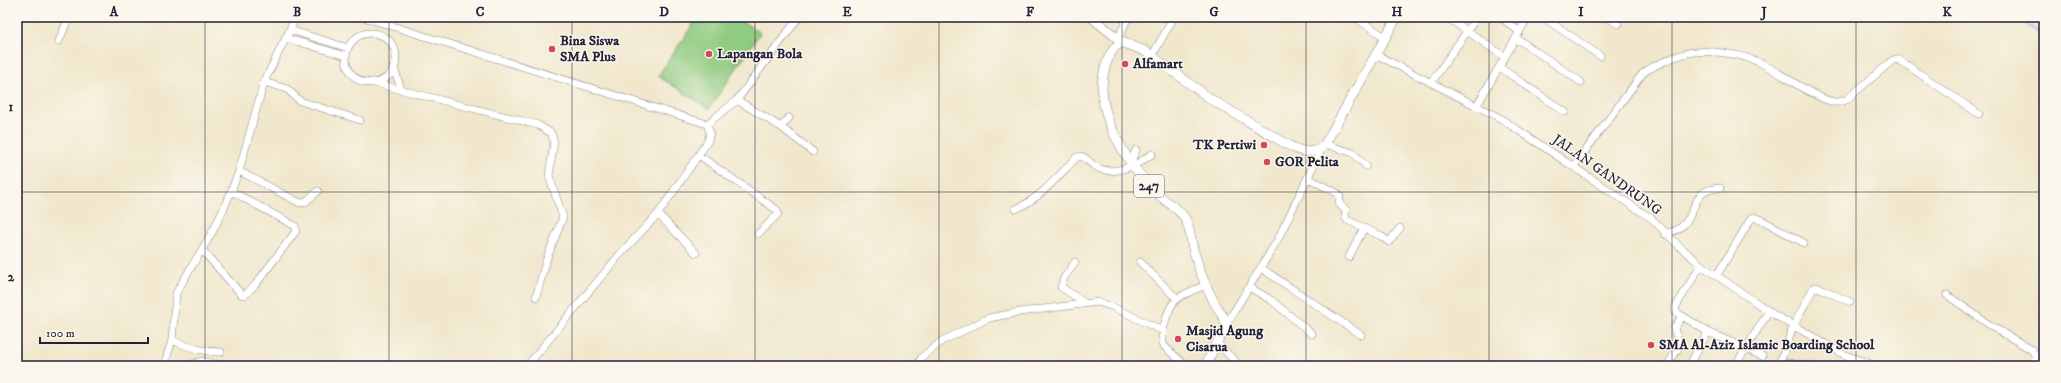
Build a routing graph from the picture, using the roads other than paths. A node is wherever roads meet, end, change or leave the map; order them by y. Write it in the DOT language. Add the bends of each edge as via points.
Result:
graph roads {
  1 [pos="69,17"];
  2 [pos="296,17"];
  3 [pos="363,17"];
  4 [pos="798,17"];
  5 [pos="1091,17"];
  6 [pos="1128,17"];
  7 [pos="1174,17"];
  8 [pos="1354,17"];
  9 [pos="1397,17"];
  10 [pos="1447,17"];
  11 [pos="1477,17"];
  12 [pos="1500,17"];
  13 [pos="1528,17"];
  14 [pos="1542,17"];
  15 [pos="1607,17"];
  16 [pos="1618,24"];
  17 [pos="1516,29"];
  18 [pos="290,30"];
  19 [pos="1468,31"];
  20 [pos="1385,37"];
  21 [pos="286,38"];
  22 [pos="1516,38"];
  23 [pos="1120,40"];
  24 [pos="59,41"];
  25 [pos="347,52"];
  26 [pos="1375,54"];
  27 [pos="1502,55"];
  28 [pos="1152,56"];
  29 [pos="1600,56"];
  30 [pos="1499,67"];
  31 [pos="394,68"];
  32 [pos="264,82"];
  33 [pos="371,82"];
  34 [pos="1581,82"];
  35 [pos="1431,83"];
  36 [pos="401,89"];
  37 [pos="736,100"];
  38 [pos="1476,107"];
  39 [pos="1565,112"];
  40 [pos="1979,114"];
  41 [pos="789,118"];
  42 [pos="360,120"];
  43 [pos="707,124"];
  44 [pos="781,127"];
  45 [pos="1324,145"];
  46 [pos="1136,150"];
  47 [pos="813,152"];
  48 [pos="1152,154"];
  49 [pos="700,156"];
  50 [pos="1132,164"];
  51 [pos="1366,166"];
  52 [pos="1574,166"];
  53 [pos="239,171"];
  54 [pos="1308,178"];
  55 [pos="1720,188"];
  56 [pos="318,190"];
  57 [pos="230,191"];
  58 [pos="1016,210"];
  59 [pos="658,214"];
  60 [pos="1364,228"];
  61 [pos="1400,228"];
  62 [pos="758,234"];
  63 [pos="1665,234"];
  64 [pos="1804,243"];
  65 [pos="202,250"];
  66 [pos="696,253"];
  67 [pos="1350,257"];
  68 [pos="1075,262"];
  69 [pos="1140,262"];
  70 [pos="1701,265"];
  71 [pos="1261,268"];
  72 [pos="1717,275"];
  73 [pos="1206,285"];
  74 [pos="1249,287"];
  75 [pos="1947,295"];
  76 [pos="536,297"];
  77 [pos="1177,299"];
  78 [pos="1850,302"];
  79 [pos="1085,303"];
  80 [pos="1769,310"];
  81 [pos="1682,316"];
  82 [pos="1227,323"];
  83 [pos="1794,326"];
  84 [pos="1163,331"];
  85 [pos="1708,332"];
  86 [pos="1312,334"];
  87 [pos="1361,335"];
  88 [pos="172,340"];
  89 [pos="1217,343"];
  90 [pos="1745,349"];
  91 [pos="221,352"];
  92 [pos="1762,356"];
  93 [pos="164,366"];
  94 [pos="187,366"];
  95 [pos="222,366"];
  96 [pos="527,366"];
  97 [pos="917,366"];
  98 [pos="1186,366"];
  99 [pos="1205,366"];
  100 [pos="1240,366"];
  101 [pos="1667,366"];
  102 [pos="1689,366"];
  103 [pos="1735,366"];
  104 [pos="1813,366"];
  105 [pos="1876,366"];
  106 [pos="2031,366"];
  1 -- 24 [label="street"];
  2 -- 18 [label="street"];
  3 -- 43 [label="street"];
  4 -- 37 [label="street"];
  5 -- 23 [label="main road"];
  6 -- 23 [label="street"];
  7 -- 28 [label="street"];
  8 -- 20 [label="street"];
  9 -- 20 [label="main road"];
  10 -- 19 [label="street"];
  11 -- 19 [label="street"];
  12 -- 17 [label="street"];
  13 -- 22 [label="street"];
  14 -- 29 [label="street"];
  15 -- 16 [label="street"];
  18 -- 21 [label="street"];
  18 -- 25 [label="street"];
  19 -- 27 [label="street"];
  19 -- 35 [label="street"];
  20 -- 26 [label="main road"];
  21 -- 25 [label="street"];
  21 -- 32 [label="street"];
  22 -- 30 [label="street"];
  22 -- 34 [label="street"];
  23 -- 28 [label="main road"];
  23 -- 50 [label="main road, 247" via="1109,58 1102,79 1102,94 1110,125"];
  25 -- 31 [label="street" via="354,40 362,35 381,35 389,40 394,49"];
  25 -- 33 [label="street" via="348,66 353,74 361,80"];
  26 -- 35 [label="street, JALAN GANDRUNG"];
  26 -- 45 [label="main road"];
  28 -- 45 [label="main road" via="1212,100 1290,146 1304,152 1312,152"];
  30 -- 38 [label="street"];
  30 -- 39 [label="street"];
  31 -- 33 [label="street" via="384,78"];
  31 -- 36 [label="street"];
  32 -- 42 [label="street" via="287,89 300,101"];
  32 -- 53 [label="street"];
  33 -- 36 [label="street"];
  35 -- 38 [label="street, JALAN GANDRUNG"];
  36 -- 76 [label="street" via="538,125 550,134 554,141 549,176 563,217 547,258"];
  37 -- 43 [label="street"];
  37 -- 44 [label="street"];
  38 -- 52 [label="street, JALAN GANDRUNG" via="1500,118"];
  40 -- 52 [label="street" via="1898,59 1893,60 1846,100 1838,103 1825,99 1762,64 1739,57 1693,52 1651,67 1643,73"];
  41 -- 44 [label="street"];
  43 -- 49 [label="street" via="710,138"];
  44 -- 47 [label="street"];
  45 -- 51 [label="street" via="1353,153"];
  45 -- 54 [label="street"];
  46 -- 50 [label="street"];
  48 -- 50 [label="street"];
  49 -- 59 [label="street"];
  49 -- 62 [label="street" via="777,210 778,214"];
  50 -- 58 [label="street" via="1111,171 1098,168 1084,157 1077,157 1048,188 1027,205"];
  50 -- 73 [label="main road, 247" via="1158,194 1184,216"];
  52 -- 63 [label="street, JALAN GANDRUNG" via="1652,220"];
  53 -- 56 [label="street" via="300,203 305,202"];
  53 -- 57 [label="street"];
  54 -- 60 [label="street" via="1338,193 1340,204 1346,210 1345,218"];
  54 -- 71 [label="street"];
  55 -- 63 [label="street" via="1705,191 1696,200 1681,228"];
  57 -- 65 [label="street"];
  57 -- 65 [label="street" via="295,226 296,231 245,295 242,295"];
  59 -- 66 [label="street"];
  59 -- 96 [label="street" via="620,253"];
  60 -- 61 [label="street" via="1389,242"];
  60 -- 67 [label="street"];
  63 -- 70 [label="street, JALAN GANDRUNG"];
  64 -- 72 [label="street" via="1760,219 1752,218"];
  65 -- 88 [label="street" via="176,293"];
  68 -- 79 [label="street" via="1061,287"];
  69 -- 77 [label="street"];
  70 -- 72 [label="street, JALAN GANDRUNG"];
  70 -- 81 [label="street" via="1675,308"];
  71 -- 74 [label="street"];
  71 -- 87 [label="street"];
  72 -- 80 [label="street, JALAN GANDRUNG"];
  73 -- 77 [label="street"];
  73 -- 82 [label="main road, 247" via="1213,303"];
  74 -- 82 [label="street"];
  74 -- 86 [label="street" via="1271,300"];
  75 -- 106 [label="street" via="1991,326 2032,350 2036,357"];
  77 -- 84 [label="street" via="1168,311"];
  78 -- 83 [label="street" via="1814,287"];
  79 -- 84 [label="street" via="1103,303"];
  79 -- 97 [label="street" via="988,318 942,341 922,357"];
  80 -- 83 [label="street, JALAN GANDRUNG"];
  80 -- 90 [label="street"];
  81 -- 85 [label="street"];
  81 -- 101 [label="street" via="1674,329 1680,346"];
  82 -- 89 [label="main road"];
  83 -- 104 [label="street" via="1780,362"];
  83 -- 105 [label="street, JALAN GANDRUNG" via="1845,355"];
  84 -- 98 [label="street" via="1164,346"];
  85 -- 90 [label="street"];
  85 -- 102 [label="street"];
  88 -- 91 [label="street" via="186,346"];
  88 -- 93 [label="street"];
  89 -- 99 [label="main road"];
  89 -- 100 [label="street"];
  90 -- 92 [label="street"];
  90 -- 103 [label="street"];
  94 -- 95 [label="street" via="202,361"];
}
